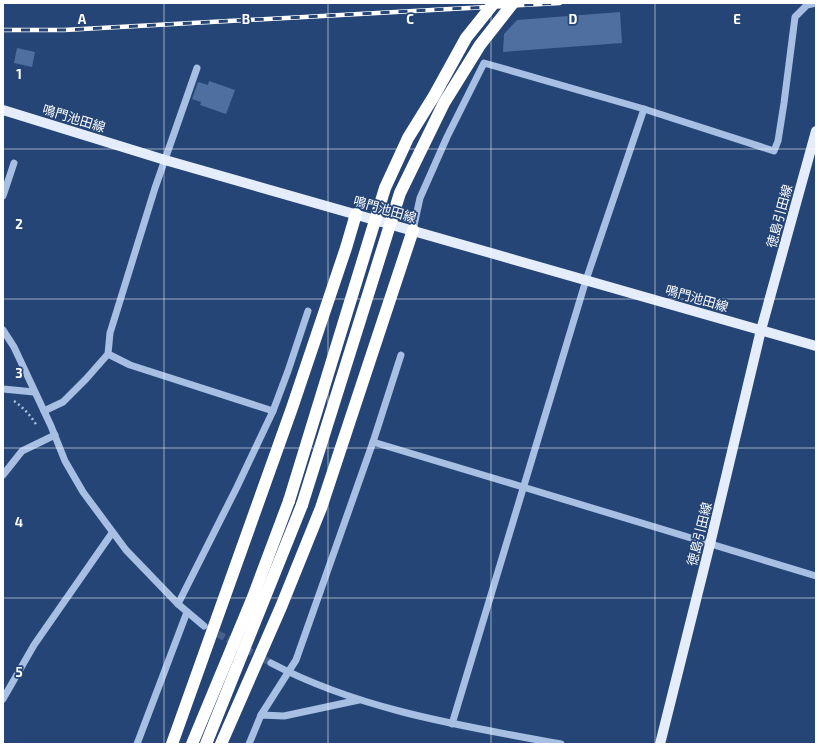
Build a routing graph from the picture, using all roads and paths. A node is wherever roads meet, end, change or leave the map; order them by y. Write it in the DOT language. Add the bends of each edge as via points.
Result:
graph roads {
  1 [pos="494,3"];
  2 [pos="513,3"];
  3 [pos="816,3"];
  4 [pos="197,68"];
  5 [pos="644,109"];
  6 [pos="3,110"];
  7 [pos="816,131"];
  8 [pos="165,160"];
  9 [pos="14,163"];
  10 [pos="3,196"];
  11 [pos="356,214"];
  12 [pos="413,230"];
  13 [pos="586,280"];
  14 [pos="308,311"];
  15 [pos="3,330"];
  16 [pos="761,330"];
  17 [pos="816,346"];
  18 [pos="108,354"];
  19 [pos="401,355"];
  20 [pos="3,389"];
  21 [pos="34,392"];
  22 [pos="9,399"];
  23 [pos="273,410"];
  24 [pos="44,411"];
  25 [pos="38,429"];
  26 [pos="55,436"];
  27 [pos="373,442"];
  28 [pos="3,475"];
  29 [pos="523,486"];
  30 [pos="112,533"];
  31 [pos="710,544"];
  32 [pos="816,576"];
  33 [pos="178,604"];
  34 [pos="186,612"];
  35 [pos="204,626"];
  36 [pos="271,662"];
  37 [pos="289,672"];
  38 [pos="3,699"];
  39 [pos="362,699"];
  40 [pos="261,716"];
  41 [pos="452,724"];
  42 [pos="137,744"];
  43 [pos="172,744"];
  44 [pos="192,744"];
  45 [pos="206,744"];
  46 [pos="221,744"];
  47 [pos="249,744"];
  48 [pos="560,744"];
  49 [pos="660,744"];
  1 -- 44 [label="highway, bridge" via="466,38 408,138 385,188 289,501 253,597"];
  2 -- 45 [label="highway, bridge" via="480,45 444,103 400,193 302,505"];
  3 -- 5 [label="street" via="808,5 795,17 784,103 774,152"];
  4 -- 8 [label="street"];
  5 -- 12 [label="street" via="484,63 420,198"];
  5 -- 13 [label="street"];
  6 -- 8 [label="main road, 鳴門池田線"];
  7 -- 16 [label="main road, 徳島引田線"];
  8 -- 11 [label="main road, 鳴門池田線"];
  8 -- 18 [label="street" via="110,333"];
  9 -- 10 [label="street"];
  11 -- 12 [label="main road, 鳴門池田線"];
  11 -- 43 [label="highway" via="292,408"];
  12 -- 13 [label="main road, 鳴門池田線"];
  12 -- 46 [label="highway" via="321,508"];
  13 -- 16 [label="main road, 鳴門池田線"];
  13 -- 29 [label="street"];
  14 -- 23 [label="street"];
  15 -- 21 [label="street" via="14,347"];
  16 -- 17 [label="main road"];
  16 -- 31 [label="main road, 徳島引田線"];
  18 -- 23 [label="street" via="130,365"];
  18 -- 24 [label="street" via="62,402"];
  19 -- 27 [label="street"];
  20 -- 21 [label="street"];
  21 -- 24 [label="street"];
  22 -- 25 [label="path" via="22,406"];
  23 -- 33 [label="street"];
  24 -- 26 [label="street"];
  26 -- 28 [label="street" via="22,451"];
  26 -- 30 [label="street" via="65,461 83,492"];
  27 -- 29 [label="street"];
  27 -- 37 [label="street" via="296,660"];
  29 -- 31 [label="street"];
  29 -- 41 [label="street"];
  30 -- 33 [label="street"];
  30 -- 38 [label="street" via="34,645"];
  31 -- 32 [label="street"];
  31 -- 49 [label="main road, 徳島引田線"];
  33 -- 34 [label="street"];
  34 -- 35 [label="street"];
  34 -- 42 [label="street"];
  36 -- 37 [label="street"];
  37 -- 39 [label="street"];
  37 -- 40 [label="street"];
  39 -- 40 [label="street" via="284,716"];
  39 -- 41 [label="street"];
  40 -- 47 [label="street"];
  41 -- 48 [label="street"];
}
